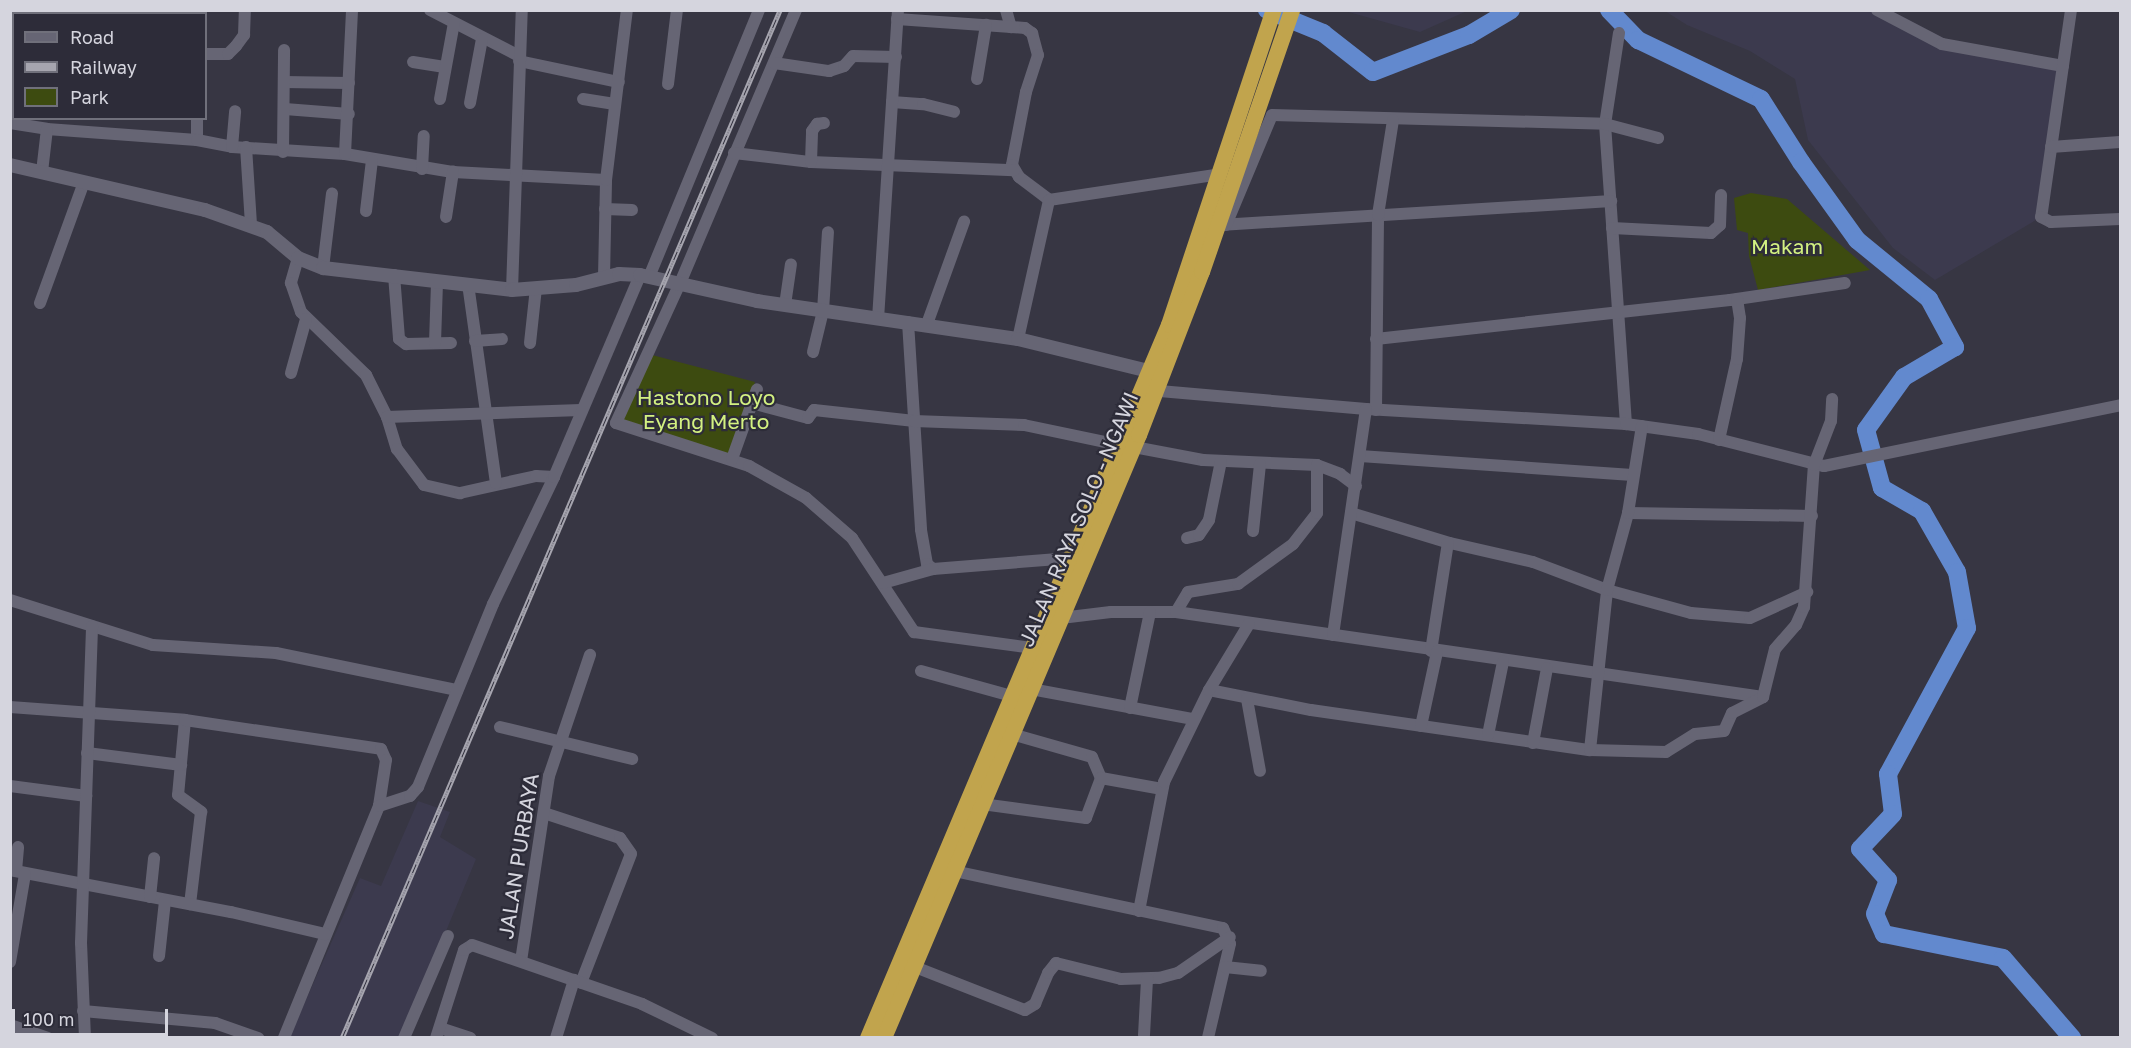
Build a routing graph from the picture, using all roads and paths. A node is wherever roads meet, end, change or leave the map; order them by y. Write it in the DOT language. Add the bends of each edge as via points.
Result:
graph roads {
  1 [pos="245,10"];
  2 [pos="352,10"];
  3 [pos="430,10"];
  4 [pos="522,10"];
  5 [pos="627,10"];
  6 [pos="676,10"];
  7 [pos="759,10"];
  8 [pos="796,10"];
  9 [pos="1006,10"];
  10 [pos="1274,10"];
  11 [pos="1292,10"];
  12 [pos="1877,10"];
  13 [pos="2071,10"];
  14 [pos="897,15"];
  15 [pos="454,23"];
  16 [pos="986,25"];
  17 [pos="1011,27"];
  18 [pos="1619,33"];
  19 [pos="1274,38"];
  20 [pos="482,39"];
  21 [pos="284,50"];
  22 [pos="207,54"];
  23 [pos="896,57"];
  24 [pos="519,59"];
  25 [pos="413,62"];
  26 [pos="774,63"];
  27 [pos="2063,66"];
  28 [pos="445,68"];
  29 [pos="977,79"];
  30 [pos="284,82"];
  31 [pos="619,82"];
  32 [pos="349,83"];
  33 [pos="668,84"];
  34 [pos="440,99"];
  35 [pos="582,99"];
  36 [pos="892,102"];
  37 [pos="470,103"];
  38 [pos="615,104"];
  39 [pos="285,108"];
  40 [pos="235,111"];
  41 [pos="954,112"];
  42 [pos="349,114"];
  43 [pos="197,120"];
  44 [pos="1394,120"];
  45 [pos="10,123"];
  46 [pos="824,123"];
  47 [pos="1605,124"];
  48 [pos="47,129"];
  49 [pos="424,136"];
  50 [pos="1658,138"];
  51 [pos="197,140"];
  52 [pos="2121,142"];
  53 [pos="232,147"];
  54 [pos="246,147"];
  55 [pos="2050,147"];
  56 [pos="283,152"];
  57 [pos="734,153"];
  58 [pos="345,154"];
  59 [pos="372,160"];
  60 [pos="811,162"];
  61 [pos="10,165"];
  62 [pos="887,166"];
  63 [pos="422,169"];
  64 [pos="1014,170"];
  65 [pos="42,172"];
  66 [pos="453,172"];
  67 [pos="516,173"];
  68 [pos="1220,174"];
  69 [pos="606,180"];
  70 [pos="84,182"];
  71 [pos="332,194"];
  72 [pos="1721,195"];
  73 [pos="1049,200"];
  74 [pos="1611,201"];
  75 [pos="605,209"];
  76 [pos="633,210"];
  77 [pos="366,212"];
  78 [pos="1378,215"];
  79 [pos="446,218"];
  80 [pos="2121,219"];
  81 [pos="964,222"];
  82 [pos="251,225"];
  83 [pos="1222,225"];
  84 [pos="1612,228"];
  85 [pos="828,232"];
  86 [pos="298,258"];
  87 [pos="790,264"];
  88 [pos="324,268"];
  89 [pos="394,275"];
  90 [pos="644,276"];
  91 [pos="604,277"];
  92 [pos="437,282"];
  93 [pos="680,283"];
  94 [pos="1845,283"];
  95 [pos="468,284"];
  96 [pos="536,288"];
  97 [pos="512,290"];
  98 [pos="1737,299"];
  99 [pos="40,303"];
  100 [pos="785,305"];
  101 [pos="823,311"];
  102 [pos="1618,311"];
  103 [pos="306,319"];
  104 [pos="878,319"];
  105 [pos="909,322"];
  106 [pos="927,324"];
  107 [pos="502,339"];
  108 [pos="1018,339"];
  109 [pos="1376,339"];
  110 [pos="475,341"];
  111 [pos="435,343"];
  112 [pos="451,343"];
  113 [pos="530,343"];
  114 [pos="813,352"];
  115 [pos="291,373"];
  116 [pos="1156,373"];
  117 [pos="757,389"];
  118 [pos="1149,391"];
  119 [pos="1832,399"];
  120 [pos="753,403"];
  121 [pos="2121,405"];
  122 [pos="581,410"];
  123 [pos="1371,410"];
  124 [pos="484,413"];
  125 [pos="387,417"];
  126 [pos="914,421"];
  127 [pos="1626,424"];
  128 [pos="1642,426"];
  129 [pos="1719,440"];
  130 [pos="1127,446"];
  131 [pos="1360,456"];
  132 [pos="732,459"];
  133 [pos="1221,461"];
  134 [pos="1260,464"];
  135 [pos="1317,465"];
  136 [pos="1814,465"];
  137 [pos="1632,475"];
  138 [pos="554,477"];
  139 [pos="496,483"];
  140 [pos="1356,486"];
  141 [pos="1351,513"];
  142 [pos="1628,513"];
  143 [pos="1812,516"];
  144 [pos="1253,531"];
  145 [pos="1187,538"];
  146 [pos="1448,543"];
  147 [pos="1071,558"];
  148 [pos="933,569"];
  149 [pos="883,583"];
  150 [pos="1607,590"];
  151 [pos="1807,592"];
  152 [pos="10,600"];
  153 [pos="1150,612"];
  154 [pos="1176,612"];
  155 [pos="1061,618"];
  156 [pos="1249,624"];
  157 [pos="92,626"];
  158 [pos="1333,635"];
  159 [pos="1033,648"];
  160 [pos="1434,651"];
  161 [pos="590,655"];
  162 [pos="1503,662"];
  163 [pos="1547,668"];
  164 [pos="921,671"];
  165 [pos="1596,675"];
  166 [pos="1031,689"];
  167 [pos="457,690"];
  168 [pos="1209,690"];
  169 [pos="1012,696"];
  170 [pos="1763,697"];
  171 [pos="1247,699"];
  172 [pos="10,707"];
  173 [pos="1130,708"];
  174 [pos="89,711"];
  175 [pos="185,720"];
  176 [pos="1193,720"];
  177 [pos="1421,726"];
  178 [pos="500,727"];
  179 [pos="1012,734"];
  180 [pos="1488,735"];
  181 [pos="561,743"];
  182 [pos="1533,743"];
  183 [pos="1590,750"];
  184 [pos="87,753"];
  185 [pos="632,759"];
  186 [pos="181,765"];
  187 [pos="1260,771"];
  188 [pos="1101,778"];
  189 [pos="10,786"];
  190 [pos="1161,789"];
  191 [pos="86,796"];
  192 [pos="982,804"];
  193 [pos="379,806"];
  194 [pos="544,813"];
  195 [pos="18,847"];
  196 [pos="154,858"];
  197 [pos="954,871"];
  198 [pos="17,872"];
  199 [pos="83,884"];
  200 [pos="150,897"];
  201 [pos="165,901"];
  202 [pos="190,904"];
  203 [pos="1139,911"];
  204 [pos="325,934"];
  205 [pos="448,936"];
  206 [pos="1230,937"];
  207 [pos="159,956"];
  208 [pos="521,961"];
  209 [pos="10,962"];
  210 [pos="915,967"];
  211 [pos="1225,967"];
  212 [pos="1261,971"];
  213 [pos="1147,979"];
  214 [pos="578,981"];
  215 [pos="83,1011"];
  216 [pos="10,1025"];
  217 [pos="438,1033"];
  218 [pos="1144,1035"];
  219 [pos="48,1038"];
  220 [pos="85,1038"];
  221 [pos="258,1038"];
  222 [pos="284,1038"];
  223 [pos="404,1038"];
  224 [pos="470,1038"];
  225 [pos="556,1038"];
  226 [pos="712,1038"];
  227 [pos="868,1038"];
  228 [pos="884,1038"];
  229 [pos="1208,1038"];
  1 -- 22 [label="street" via="244,35 236,46 228,54"];
  2 -- 32 [label="street"];
  3 -- 15 [label="street"];
  4 -- 24 [label="street"];
  5 -- 31 [label="street"];
  6 -- 33 [label="street"];
  7 -- 90 [label="street"];
  8 -- 26 [label="street"];
  9 -- 17 [label="street"];
  10 -- 19 [label="highway, JALAN RAYA SOLO - NGAWI"];
  11 -- 19 [label="highway, JALAN RAYA SOLO - NGAWI"];
  12 -- 27 [label="street" via="1942,44"];
  13 -- 27 [label="street"];
  14 -- 16 [label="street"];
  14 -- 23 [label="street"];
  15 -- 20 [label="street"];
  15 -- 28 [label="street"];
  16 -- 17 [label="street"];
  16 -- 29 [label="street"];
  17 -- 64 [label="street" via="1032,33 1038,55 1023,103 1012,157"];
  18 -- 47 [label="street"];
  19 -- 68 [label="highway, JALAN RAYA SOLO - NGAWI"];
  19 -- 83 [label="highway, JALAN RAYA SOLO - NGAWI"];
  20 -- 24 [label="street"];
  20 -- 37 [label="street"];
  21 -- 30 [label="street"];
  23 -- 26 [label="street" via="853,56 844,66 829,71"];
  23 -- 36 [label="street"];
  24 -- 31 [label="street"];
  24 -- 67 [label="street"];
  25 -- 28 [label="street"];
  26 -- 57 [label="street"];
  27 -- 55 [label="street"];
  28 -- 34 [label="street"];
  30 -- 32 [label="street"];
  30 -- 39 [label="street"];
  31 -- 38 [label="street"];
  32 -- 42 [label="street"];
  35 -- 38 [label="street"];
  36 -- 41 [label="street"];
  36 -- 62 [label="street"];
  38 -- 69 [label="street"];
  39 -- 42 [label="street"];
  39 -- 56 [label="street"];
  40 -- 53 [label="street"];
  42 -- 58 [label="street"];
  43 -- 51 [label="street"];
  44 -- 47 [label="street"];
  44 -- 78 [label="street"];
  44 -- 83 [label="street" via="1270,116"];
  45 -- 48 [label="street"];
  46 -- 60 [label="street" via="812,130"];
  47 -- 50 [label="street"];
  47 -- 74 [label="street"];
  48 -- 51 [label="street"];
  48 -- 65 [label="street"];
  49 -- 63 [label="street"];
  51 -- 53 [label="street"];
  52 -- 55 [label="street"];
  53 -- 54 [label="street"];
  54 -- 56 [label="street"];
  54 -- 82 [label="street"];
  55 -- 80 [label="street" via="2041,217 2050,222"];
  56 -- 58 [label="street"];
  57 -- 60 [label="street"];
  57 -- 93 [label="street"];
  58 -- 59 [label="street"];
  59 -- 63 [label="street"];
  59 -- 77 [label="street"];
  60 -- 62 [label="street"];
  61 -- 65 [label="street"];
  62 -- 64 [label="street"];
  62 -- 104 [label="street"];
  63 -- 66 [label="street"];
  64 -- 73 [label="street"];
  65 -- 70 [label="street"];
  66 -- 67 [label="street"];
  66 -- 79 [label="street"];
  67 -- 69 [label="street"];
  67 -- 97 [label="street"];
  68 -- 73 [label="street"];
  68 -- 116 [label="highway, JALAN RAYA SOLO - NGAWI"];
  69 -- 75 [label="street"];
  70 -- 82 [label="street" via="205,210"];
  70 -- 99 [label="street"];
  71 -- 88 [label="street"];
  72 -- 84 [label="street" via="1720,225 1711,233"];
  73 -- 108 [label="street"];
  74 -- 78 [label="street"];
  74 -- 84 [label="street"];
  75 -- 76 [label="street"];
  75 -- 91 [label="street"];
  78 -- 83 [label="street"];
  78 -- 109 [label="street"];
  81 -- 106 [label="street"];
  82 -- 86 [label="street" via="267,232"];
  83 -- 116 [label="highway, JALAN RAYA SOLO - NGAWI"];
  84 -- 102 [label="street"];
  85 -- 101 [label="street"];
  86 -- 88 [label="street"];
  86 -- 103 [label="street" via="292,291"];
  87 -- 100 [label="street"];
  88 -- 89 [label="street"];
  89 -- 92 [label="street"];
  89 -- 111 [label="street" via="399,339 406,344"];
  90 -- 91 [label="street"];
  90 -- 93 [label="street"];
  90 -- 122 [label="street"];
  91 -- 96 [label="street"];
  92 -- 95 [label="street"];
  92 -- 111 [label="street"];
  93 -- 100 [label="street"];
  93 -- 132 [label="street" via="616,423"];
  94 -- 98 [label="street"];
  95 -- 97 [label="street"];
  95 -- 110 [label="street"];
  96 -- 97 [label="street"];
  96 -- 113 [label="street"];
  98 -- 102 [label="street"];
  98 -- 129 [label="street" via="1737,359"];
  100 -- 101 [label="street"];
  101 -- 104 [label="street"];
  101 -- 114 [label="street"];
  102 -- 109 [label="street"];
  102 -- 127 [label="street"];
  103 -- 115 [label="street"];
  103 -- 125 [label="street" via="366,375"];
  104 -- 105 [label="street"];
  105 -- 106 [label="street"];
  105 -- 126 [label="street"];
  106 -- 108 [label="street"];
  107 -- 110 [label="street"];
  108 -- 116 [label="street"];
  109 -- 123 [label="street"];
  110 -- 124 [label="street"];
  111 -- 112 [label="street"];
  116 -- 118 [label="highway, JALAN RAYA SOLO - NGAWI"];
  117 -- 120 [label="street"];
  118 -- 123 [label="street"];
  118 -- 130 [label="highway, JALAN RAYA SOLO - NGAWI"];
  119 -- 136 [label="street" via="1831,421"];
  120 -- 126 [label="street" via="808,418 814,410"];
  120 -- 132 [label="street"];
  121 -- 136 [label="street" via="1833,466"];
  122 -- 124 [label="street"];
  122 -- 138 [label="street"];
  123 -- 127 [label="street"];
  123 -- 131 [label="street"];
  124 -- 125 [label="street"];
  124 -- 139 [label="street"];
  125 -- 139 [label="street" via="397,448 424,485 460,493"];
  126 -- 130 [label="street" via="1024,425"];
  126 -- 148 [label="street" via="924,555"];
  127 -- 128 [label="street"];
  128 -- 129 [label="street"];
  128 -- 137 [label="street"];
  129 -- 136 [label="street"];
  130 -- 133 [label="street"];
  130 -- 147 [label="highway, JALAN RAYA SOLO - NGAWI"];
  130 -- 155 [label="highway, JALAN RAYA SOLO - NGAWI"];
  131 -- 137 [label="street"];
  131 -- 140 [label="street"];
  132 -- 149 [label="street" via="765,472 822,510 852,538"];
  133 -- 134 [label="street"];
  133 -- 145 [label="street" via="1209,520 1204,531"];
  134 -- 135 [label="street"];
  134 -- 144 [label="street"];
  135 -- 140 [label="street"];
  135 -- 154 [label="street" via="1317,513 1293,544 1238,584 1188,592"];
  136 -- 143 [label="street"];
  137 -- 142 [label="street"];
  138 -- 139 [label="street"];
  138 -- 167 [label="street"];
  140 -- 141 [label="street"];
  141 -- 146 [label="street"];
  141 -- 158 [label="street"];
  142 -- 143 [label="street"];
  142 -- 150 [label="street"];
  143 -- 151 [label="street"];
  146 -- 150 [label="street" via="1533,562"];
  146 -- 160 [label="street"];
  147 -- 148 [label="street"];
  147 -- 159 [label="highway, JALAN RAYA SOLO - NGAWI"];
  148 -- 149 [label="street"];
  149 -- 159 [label="street" via="914,632"];
  150 -- 151 [label="street" via="1691,613 1743,619"];
  150 -- 165 [label="street"];
  151 -- 170 [label="street" via="1801,618 1775,650"];
  152 -- 157 [label="street"];
  153 -- 154 [label="street"];
  153 -- 155 [label="street"];
  153 -- 173 [label="street"];
  154 -- 156 [label="street"];
  155 -- 166 [label="highway, JALAN RAYA SOLO - NGAWI"];
  156 -- 158 [label="street"];
  156 -- 168 [label="street"];
  157 -- 167 [label="street" via="176,650 276,653"];
  157 -- 174 [label="street"];
  158 -- 160 [label="street"];
  159 -- 169 [label="highway, JALAN RAYA SOLO - NGAWI"];
  160 -- 162 [label="street"];
  160 -- 177 [label="street"];
  161 -- 181 [label="street, JALAN PURBAYA"];
  162 -- 163 [label="street"];
  162 -- 180 [label="street"];
  163 -- 165 [label="street"];
  163 -- 182 [label="street"];
  164 -- 169 [label="street"];
  165 -- 170 [label="street"];
  165 -- 183 [label="street"];
  166 -- 173 [label="street"];
  166 -- 179 [label="highway, JALAN RAYA SOLO - NGAWI"];
  167 -- 193 [label="street" via="416,791"];
  168 -- 171 [label="street"];
  168 -- 176 [label="street"];
  169 -- 227 [label="highway, JALAN RAYA SOLO - NGAWI"];
  170 -- 183 [label="street" via="1732,713 1725,731 1695,734 1669,751"];
  171 -- 177 [label="street"];
  171 -- 187 [label="street"];
  172 -- 174 [label="street"];
  173 -- 176 [label="street"];
  174 -- 175 [label="street"];
  174 -- 184 [label="street"];
  175 -- 186 [label="street"];
  175 -- 193 [label="street" via="381,749 386,760"];
  176 -- 190 [label="street"];
  177 -- 180 [label="street"];
  178 -- 181 [label="street"];
  179 -- 188 [label="street" via="1092,757"];
  179 -- 192 [label="highway, JALAN RAYA SOLO - NGAWI"];
  180 -- 182 [label="street"];
  181 -- 185 [label="street"];
  181 -- 194 [label="street, JALAN PURBAYA" via="549,776"];
  182 -- 183 [label="street"];
  184 -- 186 [label="street"];
  184 -- 191 [label="street"];
  186 -- 202 [label="street" via="179,799 201,812"];
  188 -- 190 [label="street"];
  188 -- 192 [label="street" via="1086,818"];
  189 -- 191 [label="street"];
  190 -- 203 [label="street"];
  191 -- 199 [label="street"];
  192 -- 197 [label="highway, JALAN RAYA SOLO - NGAWI"];
  193 -- 204 [label="street"];
  194 -- 208 [label="street, JALAN PURBAYA"];
  194 -- 214 [label="street" via="620,837 631,854"];
  195 -- 198 [label="street"];
  196 -- 200 [label="street"];
  197 -- 203 [label="street"];
  197 -- 210 [label="highway, JALAN RAYA SOLO - NGAWI"];
  198 -- 199 [label="street"];
  198 -- 209 [label="street"];
  199 -- 200 [label="street"];
  199 -- 215 [label="street"];
  200 -- 201 [label="street"];
  201 -- 202 [label="street"];
  201 -- 207 [label="street"];
  202 -- 204 [label="street"];
  203 -- 206 [label="street" via="1215,925"];
  204 -- 222 [label="street"];
  205 -- 223 [label="street"];
  206 -- 211 [label="street"];
  206 -- 213 [label="street" via="1178,973"];
  208 -- 214 [label="street"];
  208 -- 217 [label="street" via="476,945 466,947"];
  210 -- 213 [label="street" via="1025,1010 1035,1004 1056,963 1101,976"];
  210 -- 228 [label="highway, JALAN RAYA SOLO - NGAWI"];
  211 -- 212 [label="street"];
  211 -- 229 [label="street"];
  213 -- 218 [label="street"];
  214 -- 225 [label="street"];
  214 -- 226 [label="street" via="642,1004"];
  215 -- 220 [label="street"];
  215 -- 221 [label="street" via="215,1023"];
  216 -- 219 [label="street"];
  217 -- 224 [label="street"];
}
